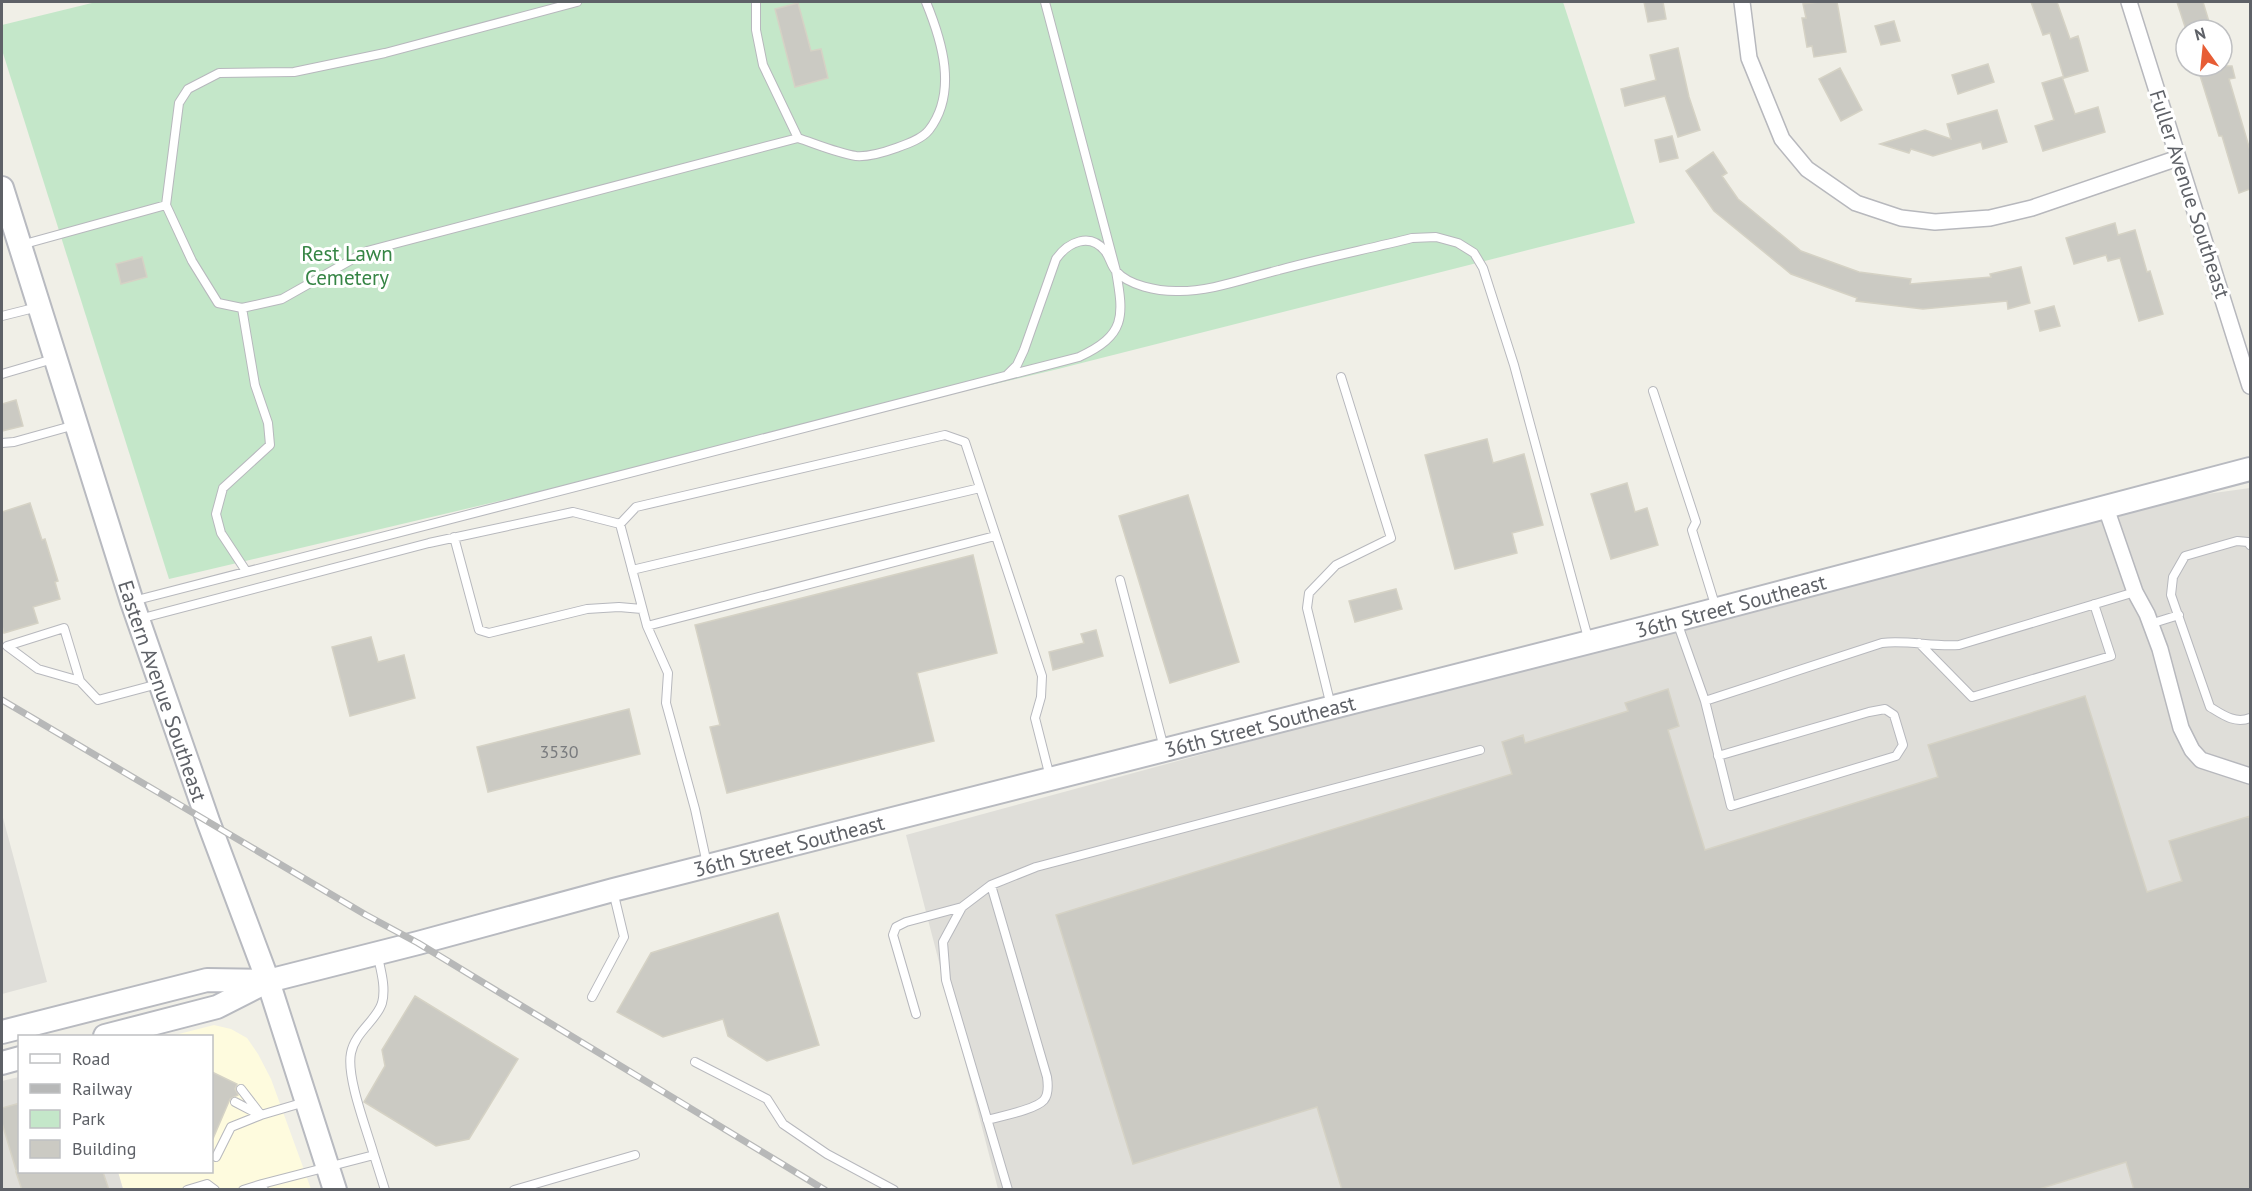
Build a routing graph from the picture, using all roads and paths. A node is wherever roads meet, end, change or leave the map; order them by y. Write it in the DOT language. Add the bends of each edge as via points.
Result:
graph roads {
  1 [pos="577,2"];
  2 [pos="756,2"];
  3 [pos="926,2"];
  4 [pos="1045,2"];
  5 [pos="1742,2"];
  6 [pos="2129,2"];
  7 [pos="798,138"];
  8 [pos="2178,158"];
  9 [pos="2,188"];
  10 [pos="166,205"];
  11 [pos="19,245"];
  12 [pos="1116,271"];
  13 [pos="38,306"];
  14 [pos="242,308"];
  15 [pos="2,316"];
  16 [pos="54,359"];
  17 [pos="2,375"];
  18 [pos="1006,376"];
  19 [pos="1341,376"];
  20 [pos="2250,386"];
  21 [pos="1653,391"];
  22 [pos="76,425"];
  23 [pos="2,443"];
  24 [pos="2250,469"];
  25 [pos="980,488"];
  26 [pos="2106,508"];
  27 [pos="620,524"];
  28 [pos="995,536"];
  29 [pos="454,537"];
  30 [pos="2250,545"];
  31 [pos="632,570"];
  32 [pos="246,571"];
  33 [pos="1119,580"];
  34 [pos="2135,592"];
  35 [pos="2094,604"];
  36 [pos="642,609"];
  37 [pos="1716,610"];
  38 [pos="135,611"];
  39 [pos="2179,615"];
  40 [pos="1676,620"];
  41 [pos="2150,624"];
  42 [pos="647,626"];
  43 [pos="1589,642"];
  44 [pos="1918,642"];
  45 [pos="80,681"];
  46 [pos="160,683"];
  47 [pos="1705,701"];
  48 [pos="1331,707"];
  49 [pos="2250,718"];
  50 [pos="1164,750"];
  51 [pos="1480,750"];
  52 [pos="1718,756"];
  53 [pos="2250,776"];
  54 [pos="1050,778"];
  55 [pos="707,866"];
  56 [pos="991,885"];
  57 [pos="613,890"];
  58 [pos="962,907"];
  59 [pos="377,952"];
  60 [pos="268,981"];
  61 [pos="592,997"];
  62 [pos="916,1014"];
  63 [pos="2,1032"];
  64 [pos="112,1035"];
  65 [pos="18,1059"];
  66 [pos="696,1062"];
  67 [pos="2,1063"];
  68 [pos="241,1089"];
  69 [pos="235,1102"];
  70 [pos="306,1102"];
  71 [pos="261,1115"];
  72 [pos="987,1120"];
  73 [pos="374,1155"];
  74 [pos="634,1155"];
  75 [pos="216,1157"];
  76 [pos="328,1168"];
  77 [pos="263,1187"];
  78 [pos="187,1190"];
  79 [pos="215,1190"];
  80 [pos="243,1190"];
  81 [pos="335,1190"];
  82 [pos="384,1190"];
  83 [pos="514,1190"];
  84 [pos="894,1190"];
  85 [pos="1008,1190"];
  1 -- 10 [label="lane" via="385,53 294,72 219,73 205,79 189,89 179,103"];
  2 -- 7 [label="lane" via="756,30 763,65"];
  3 -- 7 [label="lane" via="944,57 939,111 928,131 884,152 857,156"];
  4 -- 12 [label="lane"];
  5 -- 8 [label="street" via="1749,58 1782,139 1807,169 1856,203 1901,218 1935,222 1990,218 2032,208"];
  6 -- 8 [label="street, Fuller Avenue Southeast"];
  7 -- 14 [label="lane" via="367,251 282,299"];
  8 -- 20 [label="street, Fuller Avenue Southeast"];
  9 -- 11 [label="street, Eastern Avenue Southeast"];
  10 -- 11 [label="lane"];
  10 -- 14 [label="lane" via="192,261 218,303"];
  11 -- 13 [label="street, Eastern Avenue Southeast"];
  12 -- 18 [label="lane" via="1122,307 1118,325 1104,343 1079,357"];
  12 -- 18 [label="lane" via="1105,250 1095,243 1083,240 1063,249 1024,350"];
  12 -- 43 [label="lane" via="1147,287 1176,291 1212,287 1412,238 1436,237 1458,243 1474,253 1483,268 1514,365"];
  13 -- 15 [label="lane"];
  13 -- 16 [label="street, Eastern Avenue Southeast"];
  14 -- 32 [label="lane" via="270,445 223,488 216,514 221,533"];
  16 -- 17 [label="lane"];
  16 -- 22 [label="street, Eastern Avenue Southeast"];
  18 -- 32 [label="lane"];
  19 -- 48 [label="lane" via="1391,538 1336,565 1309,593 1307,608"];
  21 -- 37 [label="lane" via="1696,522 1692,530"];
  22 -- 23 [label="lane"];
  22 -- 38 [label="street, Eastern Avenue Southeast"];
  24 -- 26 [label="street, 36th Street Southeast"];
  25 -- 27 [label="lane" via="965,442 945,435 636,507"];
  25 -- 28 [label="lane"];
  25 -- 31 [label="lane"];
  26 -- 34 [label="street"];
  26 -- 37 [label="street, 36th Street Southeast"];
  27 -- 29 [label="lane" via="573,512"];
  27 -- 31 [label="lane"];
  28 -- 42 [label="lane"];
  28 -- 54 [label="lane" via="1042,676 1035,718"];
  29 -- 36 [label="lane" via="479,630 489,633 587,609"];
  29 -- 38 [label="lane"];
  30 -- 39 [label="lane" via="2237,541 2185,556 2173,578 2171,595"];
  31 -- 36 [label="lane"];
  32 -- 38 [label="lane"];
  33 -- 50 [label="lane"];
  34 -- 35 [label="lane"];
  34 -- 41 [label="street"];
  35 -- 44 [label="lane" via="1959,645"];
  35 -- 44 [label="lane" via="2111,656 1972,697"];
  36 -- 42 [label="lane"];
  37 -- 40 [label="street, 36th Street Southeast"];
  38 -- 46 [label="street, Eastern Avenue Southeast"];
  39 -- 41 [label="lane"];
  39 -- 49 [label="lane" via="2210,707 2234,720"];
  40 -- 43 [label="street, 36th Street Southeast"];
  40 -- 47 [label="lane"];
  41 -- 53 [label="street" via="2181,728 2192,750 2200,760"];
  42 -- 55 [label="lane" via="668,673 666,703"];
  43 -- 48 [label="street, 36th Street Southeast"];
  44 -- 47 [label="lane" via="1882,643"];
  45 -- 45 [label="lane" via="64,628 7,646 38,669"];
  45 -- 46 [label="lane" via="98,700"];
  46 -- 60 [label="street, Eastern Avenue Southeast"];
  47 -- 52 [label="lane"];
  48 -- 50 [label="street, 36th Street Southeast"];
  50 -- 54 [label="street, 36th Street Southeast"];
  51 -- 56 [label="lane" via="1036,867"];
  52 -- 52 [label="lane" via="1731,806 1896,756 1903,745 1894,715 1885,709"];
  54 -- 55 [label="street, 36th Street Southeast"];
  55 -- 57 [label="street, 36th Street Southeast"];
  56 -- 58 [label="lane"];
  56 -- 72 [label="lane" via="1048,1090 1046,1099 1037,1106"];
  57 -- 59 [label="street, 36th Street Southeast"];
  57 -- 61 [label="lane" via="624,937"];
  58 -- 62 [label="lane" via="896,927 893,935"];
  58 -- 72 [label="lane" via="943,942 946,980"];
  59 -- 60 [label="street, 36th Street Southeast"];
  59 -- 73 [label="lane" via="382,1004 354,1042 350,1055 350,1070"];
  60 -- 63 [label="street, 36th Street Southeast" via="207,980"];
  60 -- 64 [label="street, 36th Street Southeast" via="218,1007"];
  60 -- 70 [label="street, Eastern Avenue Southeast"];
  65 -- 67 [label="street"];
  66 -- 84 [label="lane" via="767,1099 783,1124 827,1154"];
  68 -- 71 [label="lane"];
  69 -- 71 [label="lane"];
  70 -- 71 [label="lane"];
  70 -- 76 [label="street, Eastern Avenue Southeast"];
  71 -- 75 [label="lane" via="231,1127"];
  72 -- 85 [label="lane"];
  73 -- 76 [label="lane"];
  73 -- 82 [label="lane"];
  74 -- 83 [label="lane"];
  76 -- 77 [label="lane"];
  76 -- 81 [label="street, Eastern Avenue Southeast"];
  77 -- 80 [label="lane"];
  78 -- 79 [label="lane" via="207,1184"];
}
